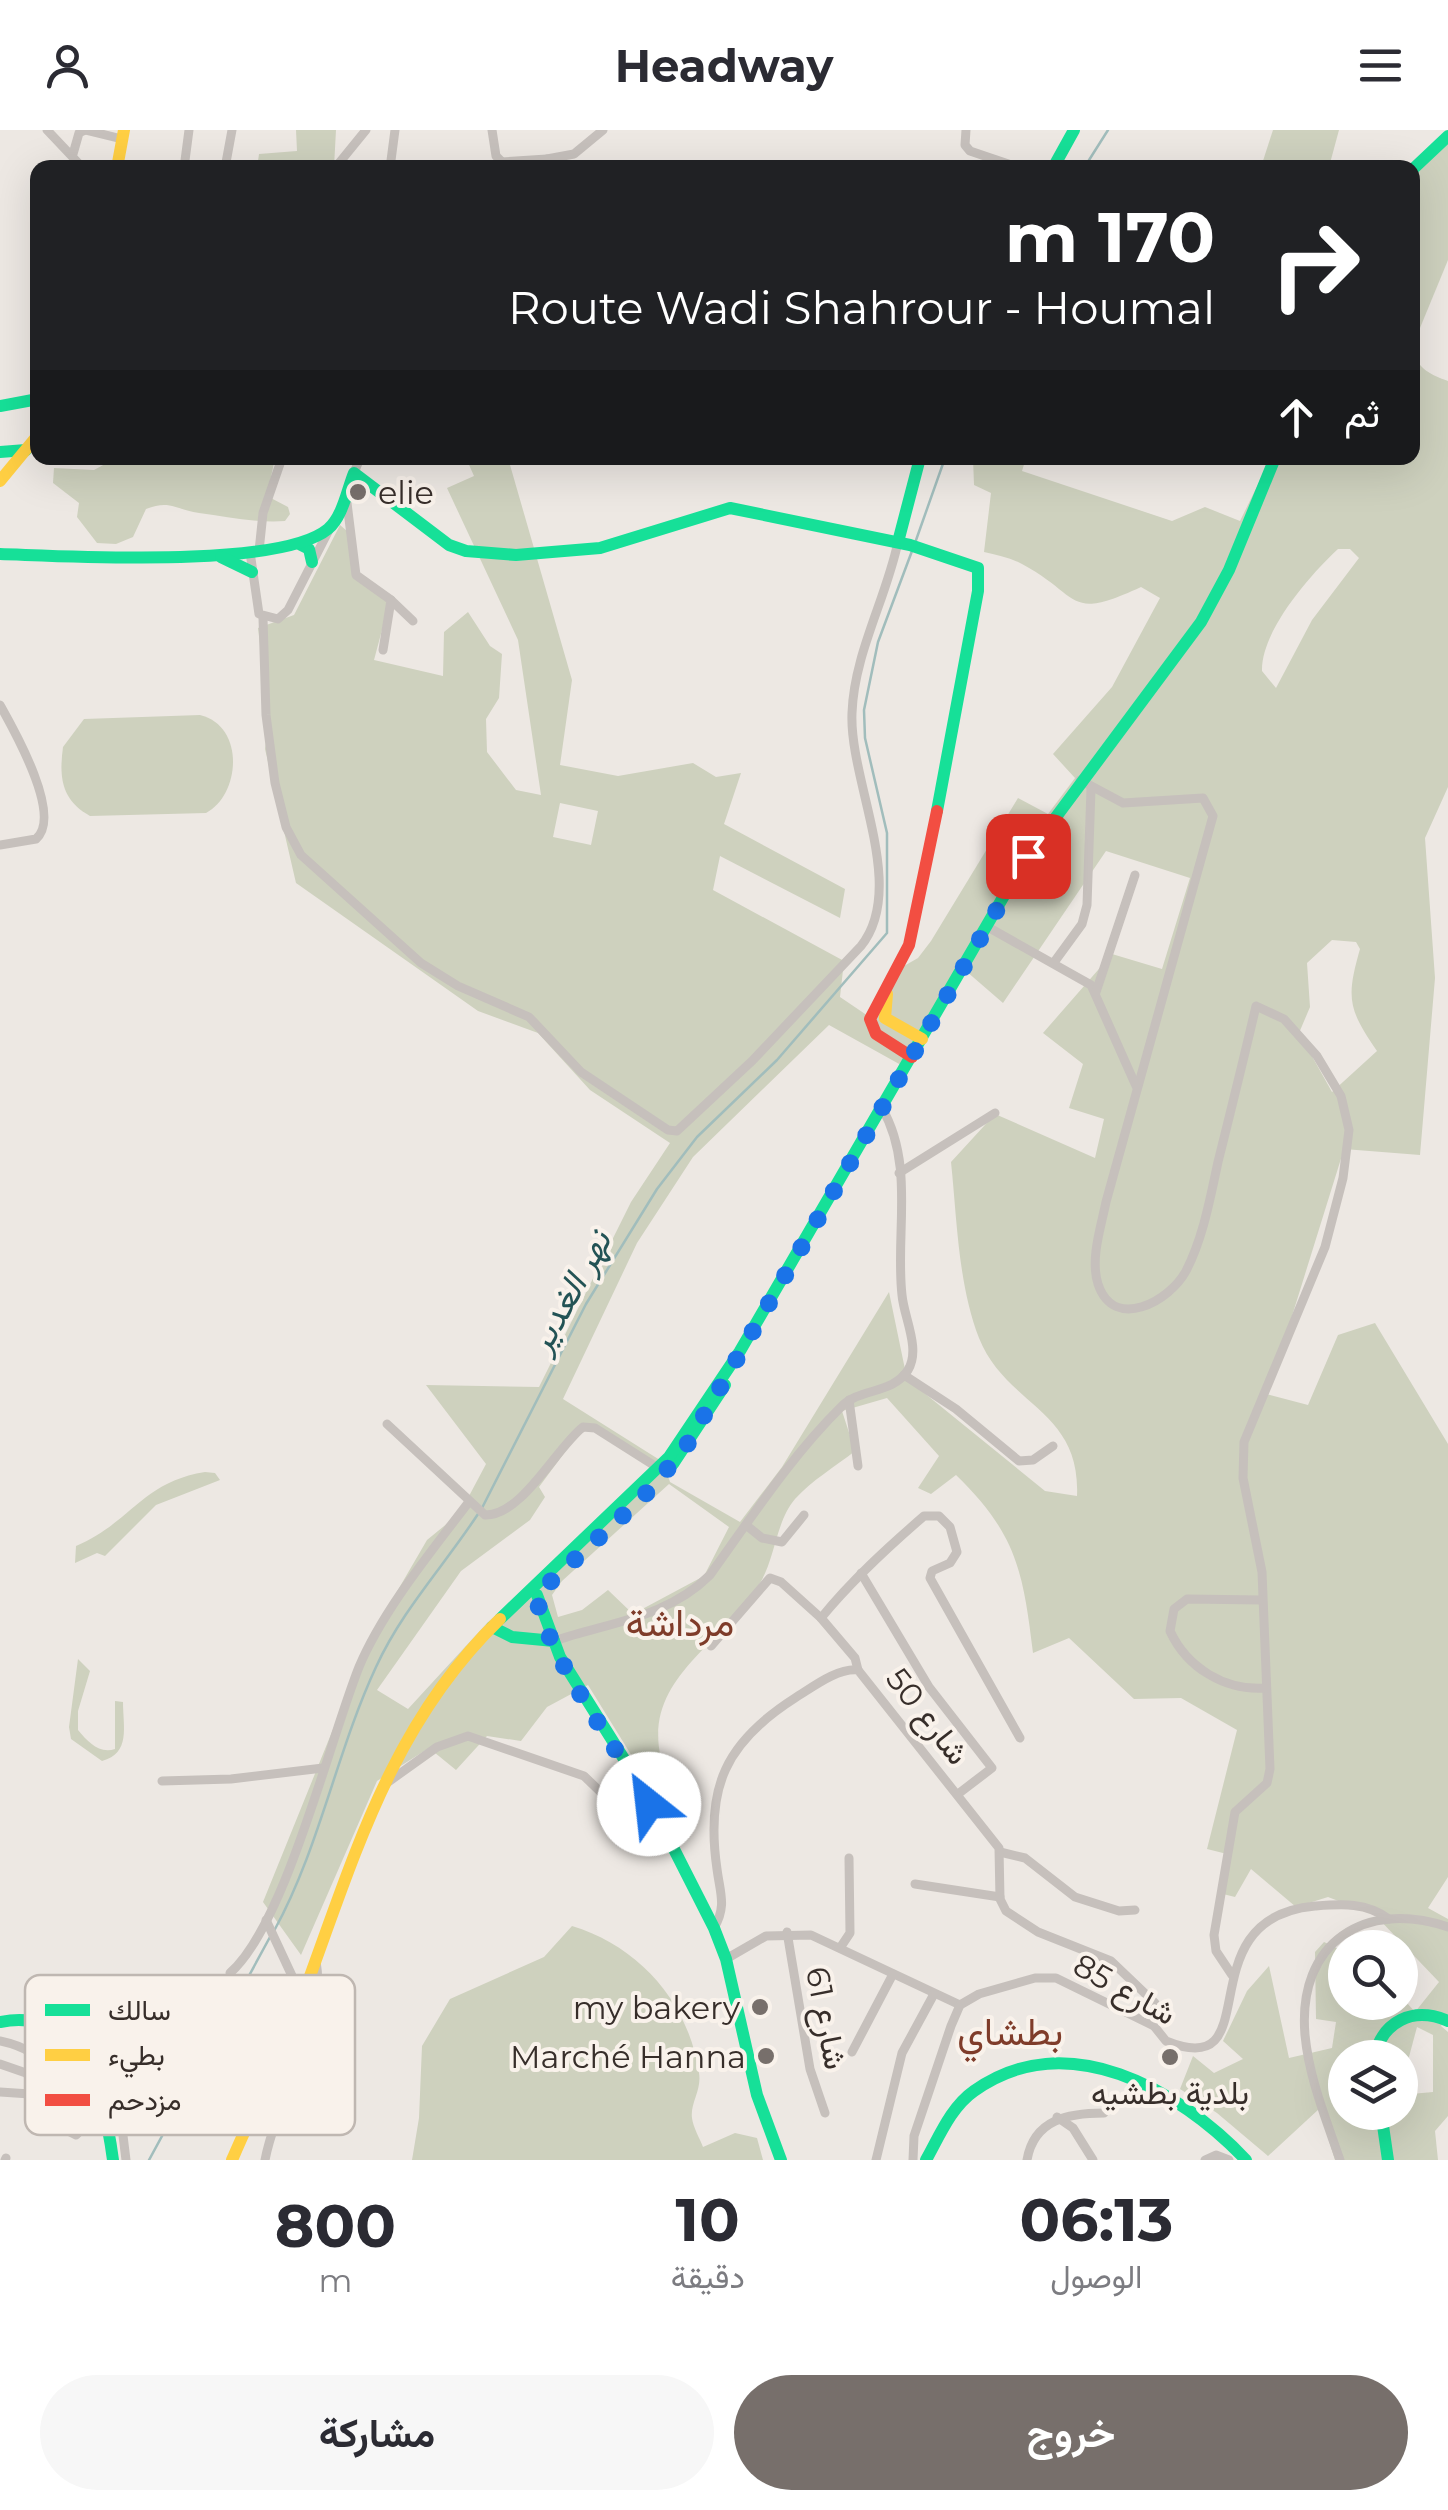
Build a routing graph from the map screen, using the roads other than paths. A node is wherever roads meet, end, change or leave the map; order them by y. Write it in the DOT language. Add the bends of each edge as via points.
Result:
graph roads {
  1 [pos="47,130"];
  2 [pos="85,130"];
  3 [pos="188,130"];
  4 [pos="232,130"];
  5 [pos="366,130"];
  6 [pos="395,130"];
  7 [pos="492,130"];
  8 [pos="603,130"];
  9 [pos="966,130"];
  10 [pos="1074,130"];
  11 [pos="123,135"];
  12 [pos="1448,136"];
  13 [pos="73,154"];
  14 [pos="77,160"];
  15 [pos="118,160"];
  16 [pos="185,160"];
  17 [pos="226,160"];
  18 [pos="342,160"];
  19 [pos="391,160"];
  20 [pos="500,160"];
  21 [pos="557,160"];
  22 [pos="996,160"];
  23 [pos="1057,160"];
  24 [pos="1420,162"];
  25 [pos="30,400"];
  26 [pos="0,406"];
  27 [pos="30,445"];
  28 [pos="26,450"];
  29 [pos="0,452"];
  30 [pos="280,465"];
  31 [pos="357,465"];
  32 [pos="919,465"];
  33 [pos="1272,465"];
  34 [pos="0,482"];
  35 [pos="346,492"];
  36 [pos="330,528"];
  37 [pos="904,543"];
  38 [pos="301,545"];
  39 [pos="255,552"];
  40 [pos="0,554"];
  41 [pos="214,555"];
  42 [pos="312,562"];
  43 [pos="252,572"];
  44 [pos="391,600"];
  45 [pos="264,618"];
  46 [pos="413,621"];
  47 [pos="383,650"];
  48 [pos="0,705"];
  49 [pos="1085,784"];
  50 [pos="0,846"];
  51 [pos="1135,875"];
  52 [pos="986,926"];
  53 [pos="1054,961"];
  54 [pos="890,980"];
  55 [pos="1096,992"];
  56 [pos="922,1040"];
  57 [pos="912,1056"];
  58 [pos="1136,1087"];
  59 [pos="882,1108"];
  60 [pos="995,1113"];
  61 [pos="899,1173"];
  62 [pos="904,1376"];
  63 [pos="849,1400"];
  64 [pos="387,1424"];
  65 [pos="1053,1446"];
  66 [pos="858,1466"];
  67 [pos="663,1471"];
  68 [pos="470,1504"];
  69 [pos="804,1515"];
  70 [pos="746,1525"];
  71 [pos="555,1573"];
  72 [pos="861,1573"];
  73 [pos="536,1595"];
  74 [pos="1262,1600"];
  75 [pos="821,1618"];
  76 [pos="495,1630"];
  77 [pos="554,1641"];
  78 [pos="711,1646"];
  79 [pos="858,1670"];
  80 [pos="1266,1688"];
  81 [pos="1020,1738"];
  82 [pos="323,1768"];
  83 [pos="162,1782"];
  84 [pos="380,1789"];
  85 [pos="958,1794"];
  86 [pos="663,1828"];
  87 [pos="1000,1852"];
  88 [pos="849,1858"];
  89 [pos="916,1884"];
  90 [pos="1000,1897"];
  91 [pos="723,1898"];
  92 [pos="702,1904"];
  93 [pos="1135,1910"];
  94 [pos="1390,1919"];
  95 [pos="267,1921"];
  96 [pos="1448,1927"];
  97 [pos="714,1928"];
  98 [pos="787,1932"];
  99 [pos="840,1948"];
  100 [pos="316,1958"];
  101 [pos="726,1958"];
  102 [pos="230,1973"];
  103 [pos="893,1974"];
  104 [pos="292,1975"];
  105 [pos="310,1975"];
  106 [pos="319,1975"];
  107 [pos="1232,1976"];
  108 [pos="934,1994"];
  109 [pos="960,2005"];
  110 [pos="1445,2016"];
  111 [pos="0,2022"];
  112 [pos="25,2024"];
  113 [pos="1154,2026"];
  114 [pos="1378,2040"];
  115 [pos="0,2041"];
  116 [pos="25,2050"];
  117 [pos="852,2052"];
  118 [pos="0,2064"];
  119 [pos="25,2074"];
  120 [pos="0,2092"];
  121 [pos="25,2096"];
  122 [pos="825,2113"];
  123 [pos="1104,2113"];
  124 [pos="1058,2118"];
  125 [pos="1384,2130"];
  126 [pos="107,2135"];
  127 [pos="123,2135"];
  128 [pos="246,2135"];
  129 [pos="271,2135"];
  130 [pos="913,2156"];
  131 [pos="928,2157"];
  132 [pos="110,2160"];
  133 [pos="126,2160"];
  134 [pos="236,2160"];
  135 [pos="265,2160"];
  136 [pos="781,2160"];
  137 [pos="876,2160"];
  138 [pos="1027,2160"];
  139 [pos="1093,2160"];
  140 [pos="1206,2160"];
  141 [pos="1230,2160"];
  142 [pos="1246,2160"];
  143 [pos="1340,2160"];
  144 [pos="1388,2160"];
  1 -- 13 [label="street"];
  2 -- 11 [label="street"];
  2 -- 13 [label="street"];
  3 -- 16 [label="street"];
  4 -- 17 [label="street"];
  5 -- 18 [label="street"];
  6 -- 19 [label="street"];
  7 -- 20 [label="street"];
  8 -- 21 [label="street"];
  9 -- 22 [label="street" via="970,151"];
  10 -- 23 [label="main road"];
  11 -- 15 [label="main road"];
  12 -- 24 [label="main road"];
  13 -- 14 [label="street"];
  25 -- 26 [label="main road"];
  27 -- 28 [label="main road"];
  28 -- 29 [label="main road"];
  28 -- 34 [label="main road"];
  30 -- 39 [label="street"];
  31 -- 35 [label="main road"];
  31 -- 37 [label="main road" via="464,552 638,540 730,508"];
  32 -- 37 [label="main road"];
  33 -- 49 [label="main road" via="1202,622"];
  35 -- 36 [label="main road"];
  35 -- 44 [label="street" via="356,575"];
  36 -- 38 [label="main road"];
  36 -- 42 [label="street"];
  37 -- 45 [label="street" via="858,674 852,712 875,851 875,926 752,1061 677,1131 596,1085 530,1017 430,969 302,855 275,783"];
  37 -- 54 [label="main road" via="970,562 979,582 918,910"];
  38 -- 39 [label="main road"];
  38 -- 42 [label="main road"];
  39 -- 41 [label="main road"];
  39 -- 43 [label="street"];
  40 -- 41 [label="main road"];
  41 -- 43 [label="main road"];
  42 -- 45 [label="street" via="285,614"];
  43 -- 45 [label="street"];
  44 -- 46 [label="street"];
  44 -- 47 [label="street"];
  48 -- 50 [label="street" via="22,744 44,823 36,839"];
  49 -- 52 [label="main road"];
  49 -- 53 [label="street" via="1088,905"];
  49 -- 58 [label="street" via="1123,803 1195,796 1212,808 1212,828"];
  51 -- 55 [label="street"];
  52 -- 53 [label="street"];
  52 -- 56 [label="main road"];
  53 -- 55 [label="street"];
  54 -- 56 [label="main road" via="886,1018"];
  54 -- 57 [label="main road" via="870,1028"];
  55 -- 58 [label="street"];
  56 -- 57 [label="main road"];
  57 -- 59 [label="main road"];
  58 -- 74 [label="street" via="1095,1260 1108,1301 1128,1308 1146,1308 1166,1297 1192,1257 1256,1006 1284,1019 1317,1056 1346,1113 1348,1152 1325,1247 1244,1442 1243,1478 1258,1535"];
  59 -- 61 [label="street" via="895,1134"];
  59 -- 67 [label="main road"];
  60 -- 61 [label="street"];
  61 -- 62 [label="street" via="902,1298 913,1350"];
  62 -- 63 [label="street"];
  62 -- 65 [label="street" via="1019,1462"];
  63 -- 66 [label="street"];
  63 -- 70 [label="street"];
  64 -- 68 [label="street"];
  67 -- 68 [label="street" via="583,1426 538,1480 498,1514 485,1515"];
  67 -- 71 [label="main road"];
  68 -- 82 [label="street" via="374,1636"];
  69 -- 70 [label="street" via="782,1542"];
  70 -- 77 [label="street" via="685,1598"];
  71 -- 73 [label="main road"];
  71 -- 76 [label="main road"];
  72 -- 75 [label="street"];
  72 -- 81 [label="street" via="924,1516 945,1520 957,1552 930,1578"];
  72 -- 85 [label="street" via="929,1687 992,1768"];
  73 -- 76 [label="main road"];
  73 -- 77 [label="main road"];
  74 -- 80 [label="street"];
  74 -- 80 [label="street" via="1187,1599 1174,1610 1170,1631 1186,1657 1208,1674 1244,1689"];
  75 -- 78 [label="street" via="770,1578"];
  75 -- 79 [label="street"];
  76 -- 77 [label="main road"];
  76 -- 84 [label="main road" via="434,1691"];
  77 -- 86 [label="main road"];
  79 -- 85 [label="street, شارع 50"];
  79 -- 91 [label="street, شارع 50" via="810,1689 758,1723 737,1746 713,1806"];
  80 -- 107 [label="street" via="1269,1777 1235,1812 1214,1935"];
  82 -- 83 [label="street"];
  82 -- 95 [label="street"];
  84 -- 86 [label="street" via="437,1747 468,1736 584,1776 636,1827"];
  84 -- 100 [label="main road"];
  85 -- 87 [label="street, شارع 50"];
  86 -- 92 [label="main road"];
  87 -- 90 [label="street"];
  87 -- 93 [label="street" via="1025,1858 1075,1896 1119,1912"];
  88 -- 99 [label="street" via="850,1933"];
  89 -- 90 [label="street"];
  90 -- 113 [label="street" via="1027,1926 1124,1970 1156,2003"];
  91 -- 92 [label="street"];
  91 -- 97 [label="street, شارع 50"];
  92 -- 97 [label="main road"];
  94 -- 96 [label="street"];
  94 -- 107 [label="street, شارع 85" via="1352,1904 1283,1910 1252,1936"];
  94 -- 143 [label="street" via="1364,1921 1336,1938 1306,2004 1312,2073"];
  95 -- 102 [label="street" via="254,1948"];
  95 -- 104 [label="street"];
  97 -- 101 [label="main road"];
  98 -- 99 [label="street"];
  98 -- 101 [label="street" via="754,1939"];
  98 -- 122 [label="street, شارع 61"];
  99 -- 103 [label="street"];
  100 -- 105 [label="main road"];
  100 -- 106 [label="street"];
  101 -- 136 [label="main road" via="757,2095"];
  103 -- 108 [label="street"];
  103 -- 117 [label="street"];
  107 -- 113 [label="street, شارع 85" via="1223,2030 1213,2047 1175,2045"];
  108 -- 109 [label="street"];
  108 -- 137 [label="street" via="902,2053"];
  109 -- 113 [label="street, شارع 85" via="1004,1986 1056,1978"];
  109 -- 130 [label="street"];
  110 -- 114 [label="main road" via="1413,2015 1394,2022"];
  111 -- 112 [label="main road"];
  115 -- 116 [label="street"];
  118 -- 119 [label="street"];
  120 -- 121 [label="street"];
  123 -- 124 [label="street"];
  124 -- 138 [label="street" via="1032,2143"];
  124 -- 139 [label="street" via="1074,2128"];
  125 -- 144 [label="main road"];
  126 -- 132 [label="main road"];
  127 -- 133 [label="street"];
  128 -- 134 [label="main road"];
  129 -- 135 [label="street"];
  130 -- 131 [label="street"];
  131 -- 142 [label="main road" via="972,2092 1016,2069 1058,2062 1159,2091 1211,2124"];
  140 -- 141 [label="street"];
}
